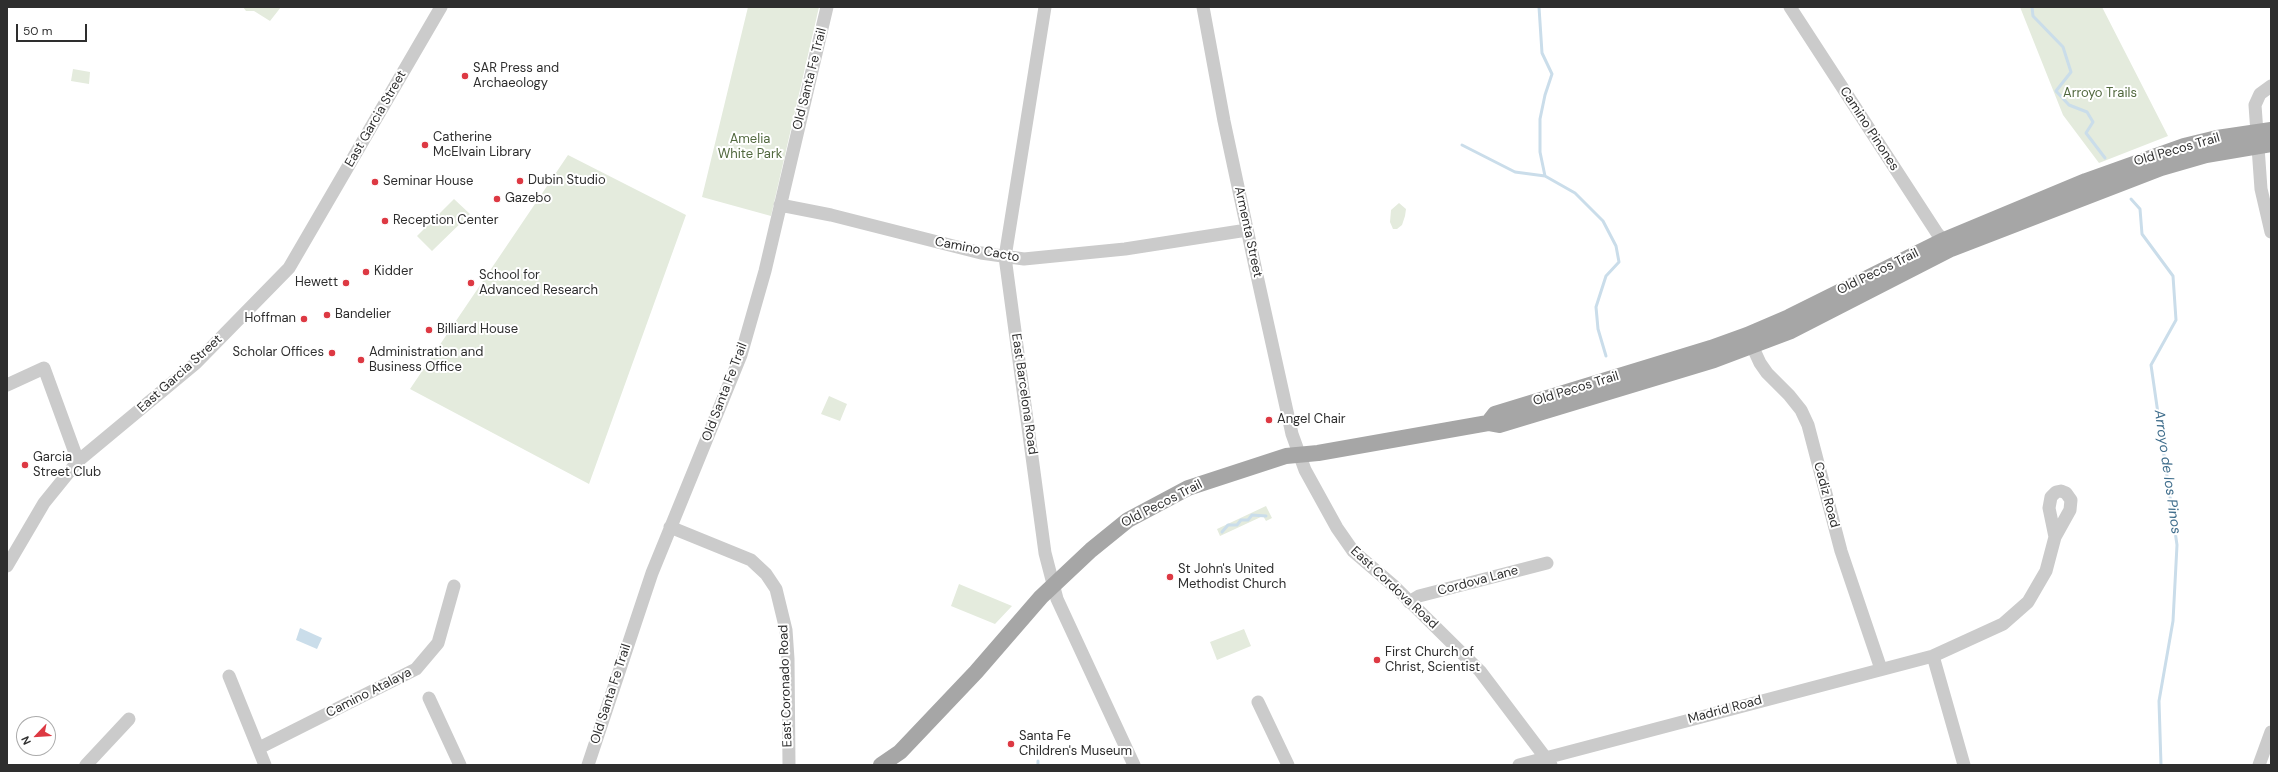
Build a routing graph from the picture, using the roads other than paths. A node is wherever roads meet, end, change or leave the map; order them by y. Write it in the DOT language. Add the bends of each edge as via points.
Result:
graph roads {
  1 [pos="441,7"];
  2 [pos="827,7"];
  3 [pos="1045,7"];
  4 [pos="1203,7"];
  5 [pos="1790,7"];
  6 [pos="2271,86"];
  7 [pos="2264,138"];
  8 [pos="780,205"];
  9 [pos="1247,230"];
  10 [pos="2271,232"];
  11 [pos="1946,245"];
  12 [pos="1005,257"];
  13 [pos="1750,341"];
  14 [pos="7,385"];
  15 [pos="1299,455"];
  16 [pos="78,461"];
  17 [pos="670,527"];
  18 [pos="2055,538"];
  19 [pos="1547,563"];
  20 [pos="7,566"];
  21 [pos="454,586"];
  22 [pos="1054,586"];
  23 [pos="1409,602"];
  24 [pos="1933,656"];
  25 [pos="1881,669"];
  26 [pos="229,676"];
  27 [pos="429,698"];
  28 [pos="1258,702"];
  29 [pos="129,719"];
  30 [pos="2271,732"];
  31 [pos="259,748"];
  32 [pos="1548,761"];
  33 [pos="86,765"];
  34 [pos="265,765"];
  35 [pos="460,765"];
  36 [pos="588,765"];
  37 [pos="789,765"];
  38 [pos="881,765"];
  39 [pos="1134,765"];
  40 [pos="1288,765"];
  41 [pos="1519,765"];
  42 [pos="1964,765"];
  43 [pos="2259,765"];
  1 -- 16 [label="street, East Garcia Street" via="289,268 196,364"];
  2 -- 8 [label="street, Old Santa Fe Trail"];
  3 -- 12 [label="street, East Barcelona Road"];
  4 -- 9 [label="street, Armenta Street"];
  5 -- 11 [label="street, Camino Pinones"];
  6 -- 7 [label="street" via="2260,94 2255,102"];
  7 -- 10 [label="street" via="2260,189"];
  7 -- 11 [label="main road, Old Pecos Trail" via="2217,138 2156,154 2086,180"];
  8 -- 12 [label="street, Camino Cacto"];
  8 -- 17 [label="street, Old Santa Fe Trail" via="765,271 741,355"];
  9 -- 12 [label="street, Camino Cacto" via="1125,249 1024,259"];
  9 -- 15 [label="street, Armenta Street" via="1292,434"];
  11 -- 13 [label="main road, Old Pecos Trail" via="1826,314"];
  12 -- 22 [label="street, East Barcelona Road" via="1046,553"];
  13 -- 15 [label="main road, Old Pecos Trail" via="1516,421 1499,425 1488,423"];
  13 -- 25 [label="street, Cadiz Road" via="1767,373 1801,410 1808,425 1841,551"];
  14 -- 16 [label="street" via="44,368"];
  15 -- 22 [label="main road, Old Pecos Trail" via="1286,456 1196,485 1128,520"];
  15 -- 23 [label="street, East Cordova Road" via="1305,470 1353,551"];
  16 -- 20 [label="street, East Garcia Street" via="44,503"];
  17 -- 36 [label="street, Old Santa Fe Trail"];
  17 -- 37 [label="street, East Coronado Road" via="751,560 766,574 776,589 788,651"];
  18 -- 24 [label="street, Madrid Road" via="2046,571 2038,587 2016,614 2003,624"];
  19 -- 23 [label="street, Cordova Lane" via="1419,596"];
  21 -- 31 [label="street, Camino Atalaya" via="438,643 416,669"];
  22 -- 38 [label="main road, Old Pecos Trail" via="1041,597 900,752"];
  22 -- 39 [label="street, East Barcelona Road" via="1057,599"];
  23 -- 32 [label="street, East Cordova Road" via="1487,678"];
  24 -- 25 [label="street, Madrid Road"];
  24 -- 42 [label="street"];
  25 -- 32 [label="street, Madrid Road"];
  26 -- 31 [label="street"];
  27 -- 35 [label="street"];
  28 -- 40 [label="street"];
  29 -- 33 [label="street"];
  30 -- 43 [label="street"];
  31 -- 34 [label="street"];
  32 -- 41 [label="street, Madrid Road"];
}
